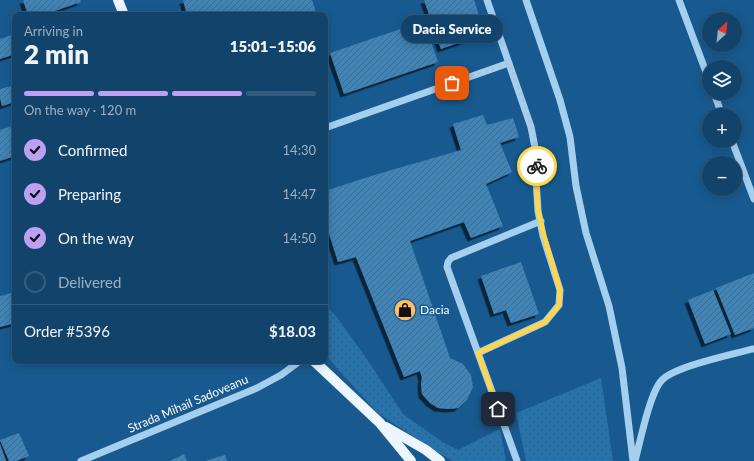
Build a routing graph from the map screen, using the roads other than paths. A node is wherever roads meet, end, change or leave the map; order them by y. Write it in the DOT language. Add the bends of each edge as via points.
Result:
graph roads {
  1 [pos="118,0"];
  2 [pos="487,0"];
  3 [pos="526,0"];
  4 [pos="679,0"];
  5 [pos="123,12"];
  6 [pos="702,61"];
  7 [pos="509,63"];
  8 [pos="328,127"];
  9 [pos="735,148"];
  10 [pos="754,200"];
  11 [pos="540,221"];
  12 [pos="754,349"];
  13 [pos="478,353"];
  14 [pos="296,364"];
  15 [pos="317,364"];
  16 [pos="380,423"];
  17 [pos="81,461"];
  18 [pos="411,461"];
  19 [pos="440,461"];
  20 [pos="517,461"];
  21 [pos="634,461"];
  1 -- 5 [label="main road"];
  2 -- 7 [label="street"];
  3 -- 21 [label="street" via="570,137 576,186 586,233 609,306 622,368"];
  4 -- 6 [label="street"];
  7 -- 8 [label="street"];
  7 -- 11 [label="street" via="531,127 537,158"];
  9 -- 10 [label="street"];
  11 -- 13 [label="street" via="560,290 559,305 545,322"];
  11 -- 13 [label="street" via="451,258 448,262 447,267"];
  12 -- 21 [label="street" via="679,370 662,380 652,398"];
  13 -- 20 [label="street"];
  14 -- 17 [label="street, Strada Mihail Sadoveanu" via="257,388"];
  15 -- 16 [label="main road"];
  16 -- 18 [label="main road"];
  16 -- 19 [label="main road"];
}
